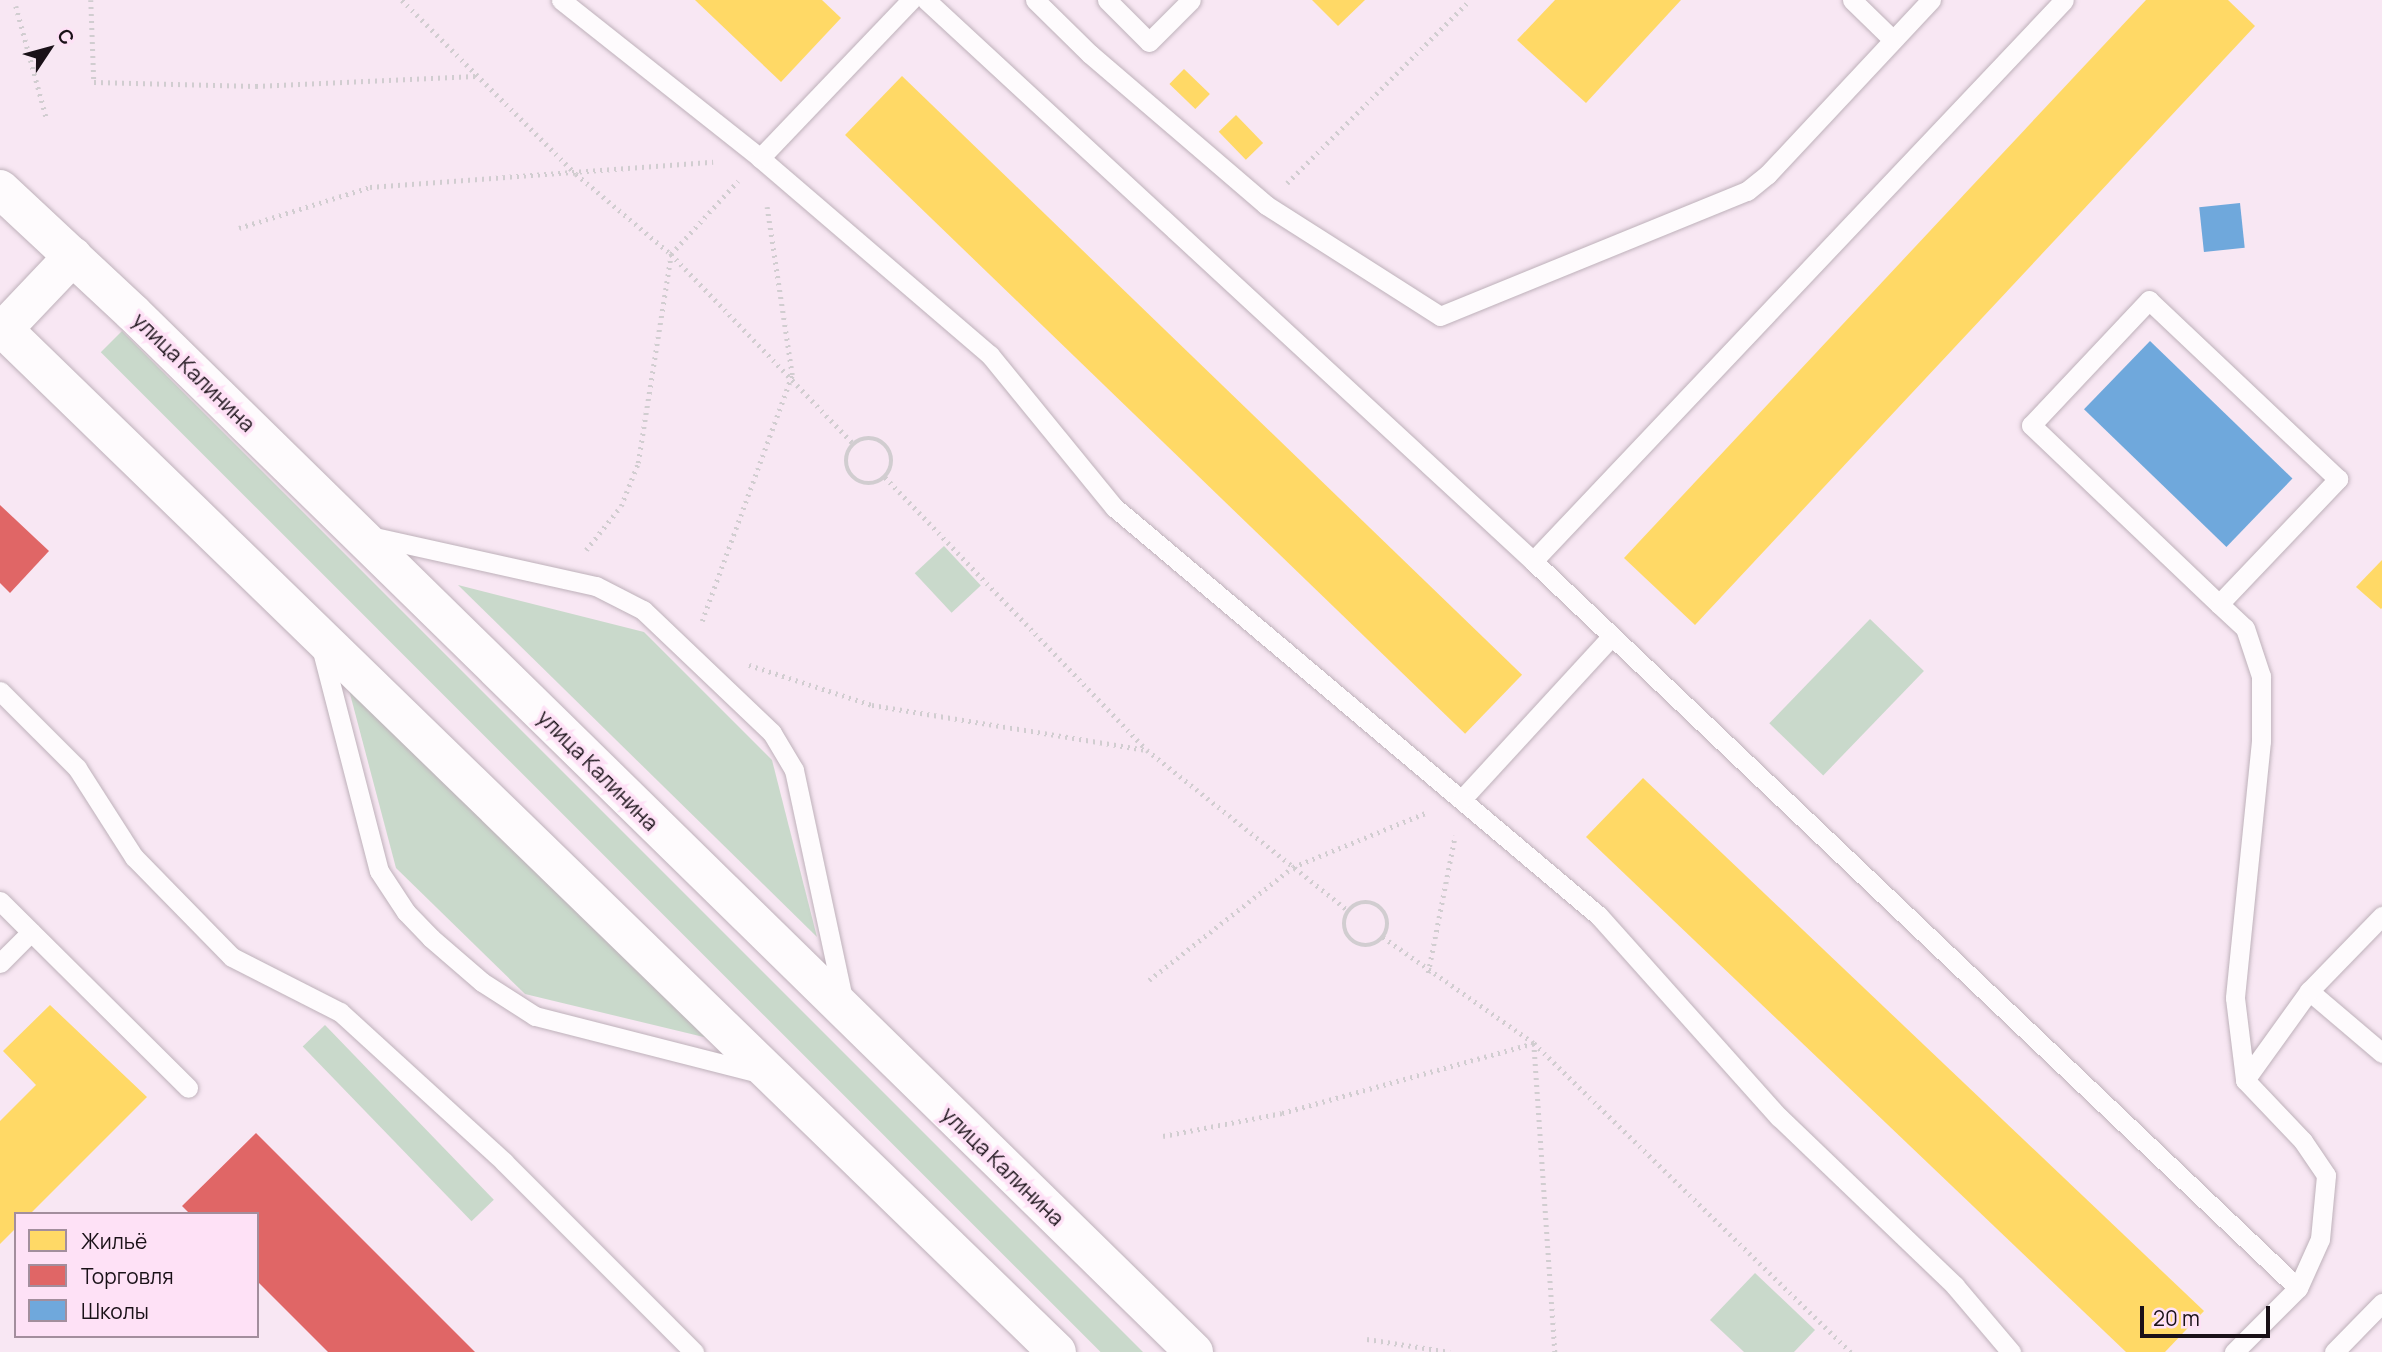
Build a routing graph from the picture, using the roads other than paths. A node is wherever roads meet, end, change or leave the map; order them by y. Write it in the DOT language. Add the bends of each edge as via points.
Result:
graph roads {
  1 [pos="561,0"];
  2 [pos="911,0"];
  3 [pos="926,0"];
  4 [pos="1035,0"];
  5 [pos="1107,0"];
  6 [pos="1191,0"];
  7 [pos="1852,0"];
  8 [pos="1931,0"];
  9 [pos="2064,0"];
  10 [pos="1893,40"];
  11 [pos="760,158"];
  12 [pos="0,189"];
  13 [pos="73,256"];
  14 [pos="1,329"];
  15 [pos="358,533"];
  16 [pos="1533,561"];
  17 [pos="2219,604"];
  18 [pos="318,633"];
  19 [pos="1610,638"];
  20 [pos="0,691"];
  21 [pos="1462,799"];
  22 [pos="0,901"];
  23 [pos="2382,916"];
  24 [pos="31,932"];
  25 [pos="0,963"];
  26 [pos="2309,991"];
  27 [pos="846,1014"];
  28 [pos="2382,1054"];
  29 [pos="771,1076"];
  30 [pos="2245,1080"];
  31 [pos="188,1088"];
  32 [pos="2298,1287"];
  33 [pos="2382,1303"];
  34 [pos="694,1352"];
  35 [pos="1057,1352"];
  36 [pos="1194,1352"];
  37 [pos="2011,1352"];
  38 [pos="2234,1352"];
  39 [pos="2334,1352"];
  1 -- 11 [label="lane"];
  2 -- 11 [label="lane"];
  3 -- 16 [label="lane"];
  4 -- 10 [label="lane" via="1090,54 1266,205 1440,316 1747,191"];
  5 -- 6 [label="lane" via="1149,42"];
  7 -- 10 [label="lane"];
  8 -- 10 [label="lane"];
  9 -- 16 [label="lane"];
  11 -- 21 [label="lane" via="990,355 1114,508"];
  12 -- 13 [label="main road, улица Калинина"];
  13 -- 14 [label="main road"];
  13 -- 15 [label="main road, улица Калинина"];
  14 -- 18 [label="main road"];
  15 -- 27 [label="main road, улица Калинина"];
  15 -- 27 [label="lane" via="596,586 643,610 772,733 794,770"];
  16 -- 19 [label="lane"];
  17 -- 17 [label="lane" via="2031,425 2149,300 2338,479"];
  17 -- 30 [label="lane" via="2245,628 2261,676 2261,741 2235,998"];
  18 -- 29 [label="main road"];
  18 -- 29 [label="lane" via="379,872 406,912 431,937 482,982 535,1016"];
  19 -- 21 [label="lane"];
  19 -- 32 [label="lane"];
  20 -- 34 [label="lane" via="77,768 134,857 232,957 340,1012 504,1162"];
  21 -- 37 [label="lane" via="1599,916 1779,1117 1955,1286"];
  22 -- 24 [label="lane"];
  23 -- 26 [label="lane"];
  24 -- 25 [label="lane"];
  24 -- 31 [label="lane"];
  26 -- 28 [label="lane"];
  26 -- 30 [label="lane"];
  27 -- 36 [label="main road, улица Калинина"];
  29 -- 35 [label="main road"];
  30 -- 32 [label="lane" via="2302,1141 2326,1175 2320,1239"];
  32 -- 38 [label="lane"];
  33 -- 39 [label="lane"];
}
